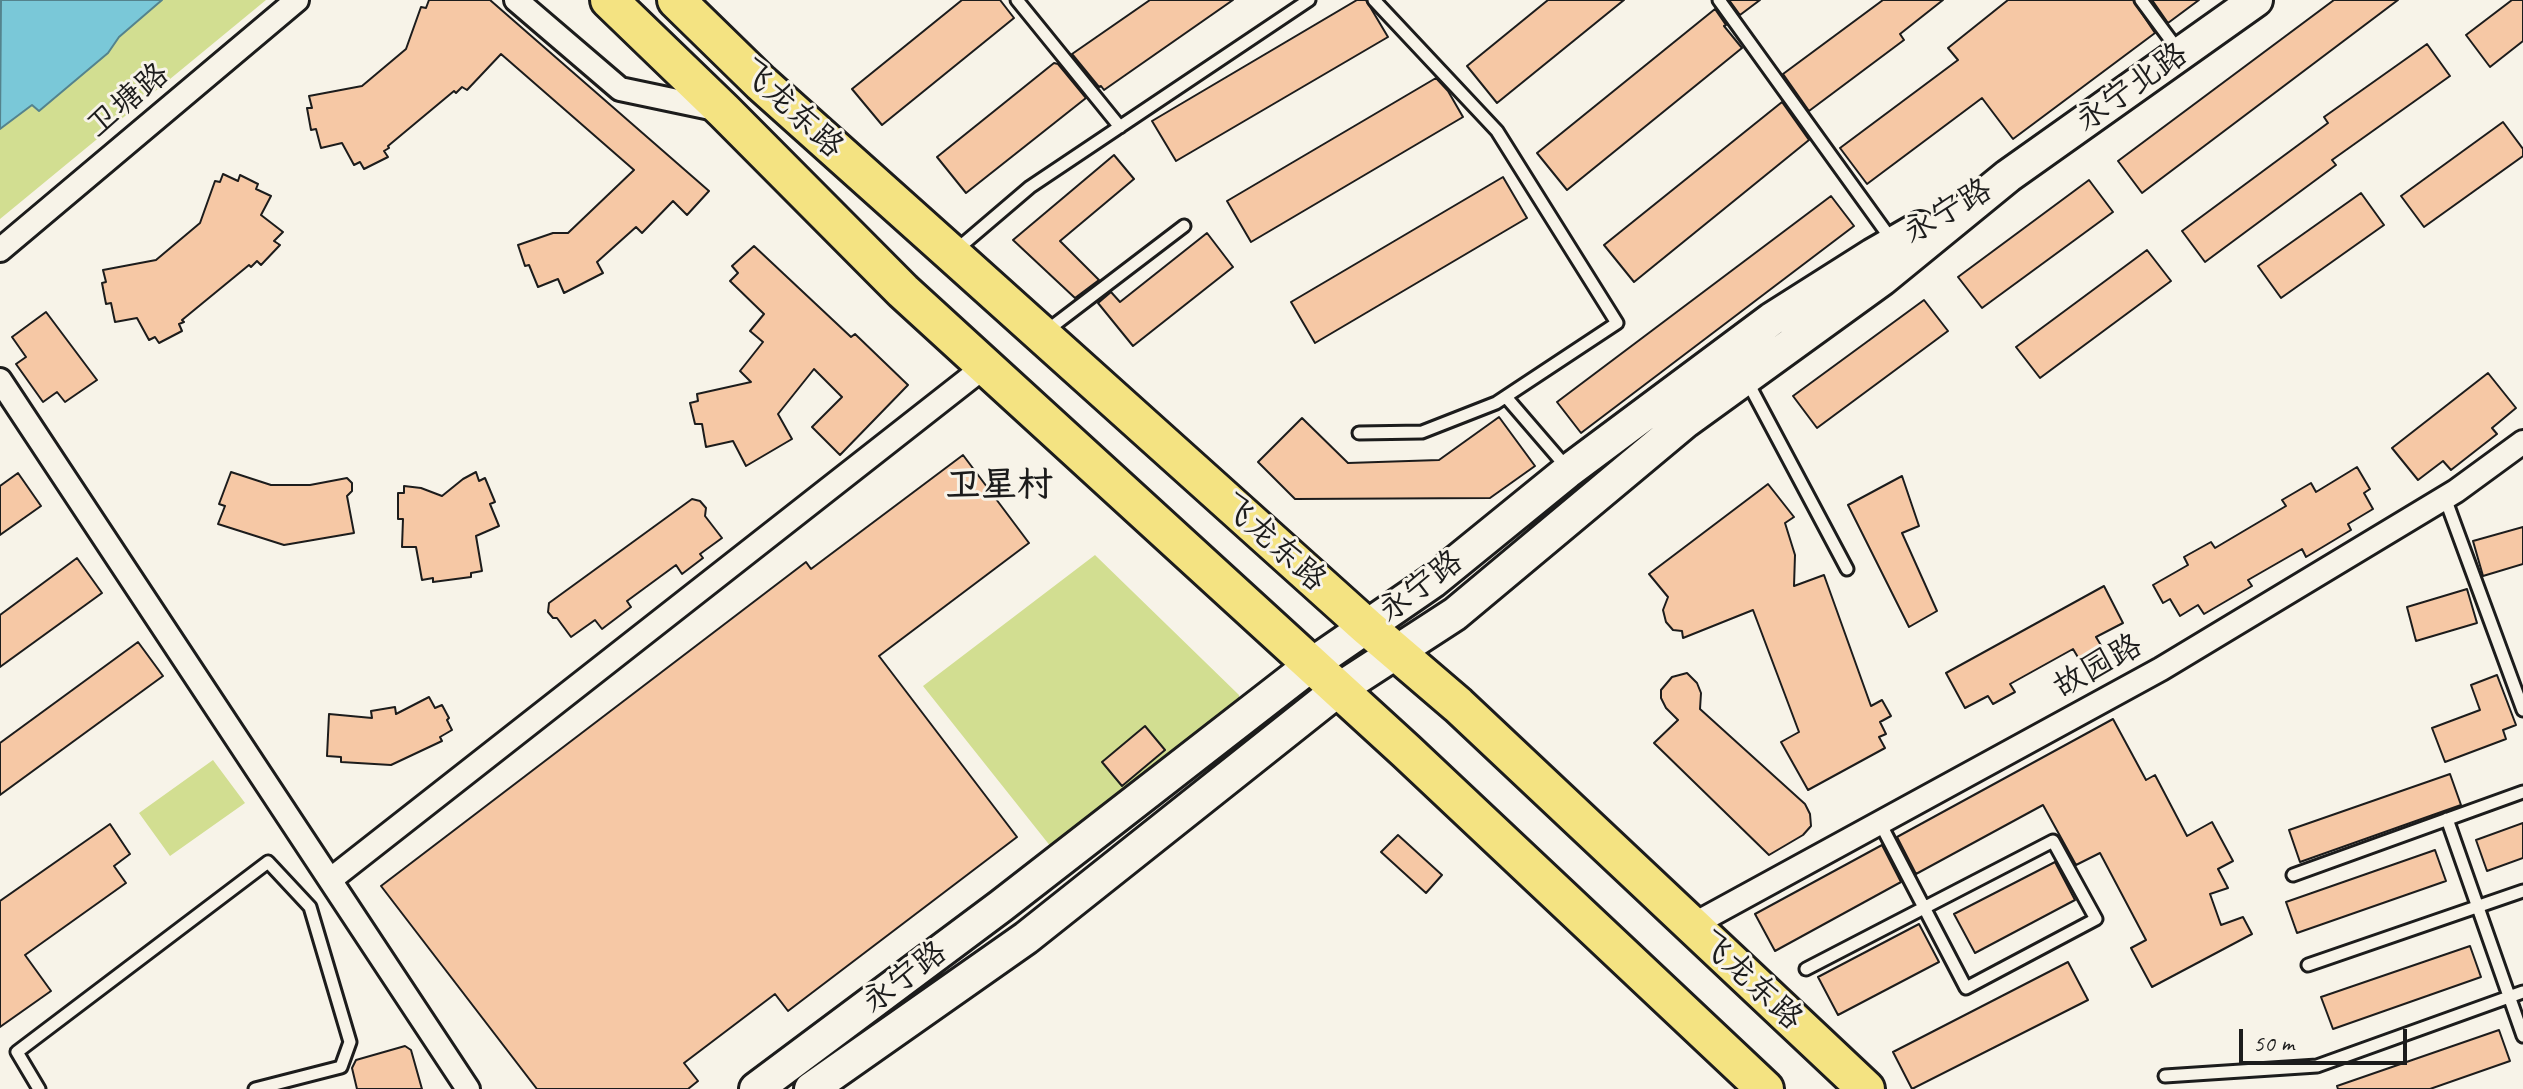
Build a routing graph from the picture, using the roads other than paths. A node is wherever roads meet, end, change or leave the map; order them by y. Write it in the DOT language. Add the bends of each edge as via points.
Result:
graph roads {
  1 [pos="297,0"];
  2 [pos="516,0"];
  3 [pos="609,0"];
  4 [pos="676,0"];
  5 [pos="1017,0"];
  6 [pos="1309,0"];
  7 [pos="1374,0"];
  8 [pos="1719,0"];
  9 [pos="2141,0"];
  10 [pos="2256,0"];
  11 [pos="2180,54"];
  12 [pos="724,111"];
  13 [pos="1120,127"];
  14 [pos="2008,176"];
  15 [pos="1184,226"];
  16 [pos="1894,243"];
  17 [pos="0,250"];
  18 [pos="952,254"];
  19 [pos="1041,335"];
  20 [pos="984,367"];
  21 [pos="1746,378"];
  22 [pos="0,380"];
  23 [pos="1506,397"];
  24 [pos="1359,433"];
  25 [pos="2523,442"];
  26 [pos="1569,471"];
  27 [pos="2445,498"];
  28 [pos="1847,569"];
  29 [pos="1367,627"];
  30 [pos="1397,653"];
  31 [pos="1311,665"];
  32 [pos="1338,690"];
  33 [pos="2523,710"];
  34 [pos="2523,792"];
  35 [pos="2447,819"];
  36 [pos="1880,823"];
  37 [pos="2293,875"];
  38 [pos="330,880"];
  39 [pos="2523,891"];
  40 [pos="2478,907"];
  41 [pos="1924,908"];
  42 [pos="1691,926"];
  43 [pos="2308,965"];
  44 [pos="1806,969"];
  45 [pos="2523,992"];
  46 [pos="2510,997"];
  47 [pos="2523,1036"];
  48 [pos="313,1074"];
  49 [pos="2165,1076"];
  50 [pos="39,1089"];
  51 [pos="255,1089"];
  52 [pos="317,1089"];
  53 [pos="468,1089"];
  54 [pos="756,1089"];
  55 [pos="811,1089"];
  56 [pos="1765,1089"];
  57 [pos="1866,1089"];
  1 -- 17 [label="street, 卫塘路"];
  2 -- 12 [label="street" via="620,89"];
  3 -- 12 [label="main road, 飞龙东路"];
  4 -- 18 [label="main road, 飞龙东路"];
  5 -- 13 [label="lane"];
  6 -- 13 [label="lane"];
  7 -- 23 [label="lane" via="1497,131 1617,323"];
  8 -- 16 [label="lane"];
  9 -- 11 [label="lane"];
  10 -- 11 [label="main road, 永宁北路"];
  11 -- 14 [label="main road, 永宁北路"];
  12 -- 20 [label="main road, 飞龙东路"];
  13 -- 18 [label="lane" via="1030,187"];
  14 -- 16 [label="main road, 永宁路"];
  14 -- 21 [label="main road, 永宁路" via="1882,279"];
  15 -- 19 [label="lane"];
  16 -- 26 [label="main road, 永宁路" via="1772,319"];
  18 -- 19 [label="main road, 飞龙东路"];
  19 -- 29 [label="main road, 飞龙东路"];
  20 -- 31 [label="main road, 飞龙东路"];
  20 -- 38 [label="street"];
  21 -- 28 [label="lane"];
  21 -- 30 [label="main road, 永宁路" via="1686,421 1455,614"];
  22 -- 38 [label="street"];
  23 -- 24 [label="lane" via="1422,432"];
  23 -- 26 [label="lane"];
  25 -- 27 [label="street, 故园路"];
  26 -- 29 [label="main road, 永宁路"];
  27 -- 33 [label="lane"];
  27 -- 36 [label="street, 故园路" via="2161,669"];
  29 -- 30 [label="main road, 飞龙东路"];
  29 -- 31 [label="main road, 永宁路"];
  30 -- 32 [label="main road, 永宁路"];
  30 -- 42 [label="main road, 飞龙东路"];
  31 -- 32 [label="main road, 飞龙东路"];
  31 -- 54 [label="main road, 永宁路"];
  32 -- 55 [label="main road, 永宁路" via="1026,938"];
  32 -- 56 [label="main road, 飞龙东路"];
  34 -- 35 [label="lane"];
  35 -- 37 [label="lane"];
  35 -- 40 [label="lane"];
  36 -- 41 [label="lane"];
  36 -- 42 [label="street, 故园路"];
  38 -- 53 [label="street"];
  39 -- 40 [label="lane"];
  40 -- 43 [label="lane"];
  40 -- 46 [label="lane"];
  41 -- 41 [label="lane" via="1966,988 2096,919 2053,841"];
  41 -- 44 [label="lane"];
  42 -- 57 [label="main road, 飞龙东路"];
  45 -- 46 [label="lane"];
  46 -- 47 [label="lane"];
  46 -- 49 [label="lane" via="2317,1066"];
  48 -- 50 [label="lane" via="341,1067 350,1042 310,907 268,862 17,1052"];
  48 -- 51 [label="lane"];
  48 -- 52 [label="lane"];
}
